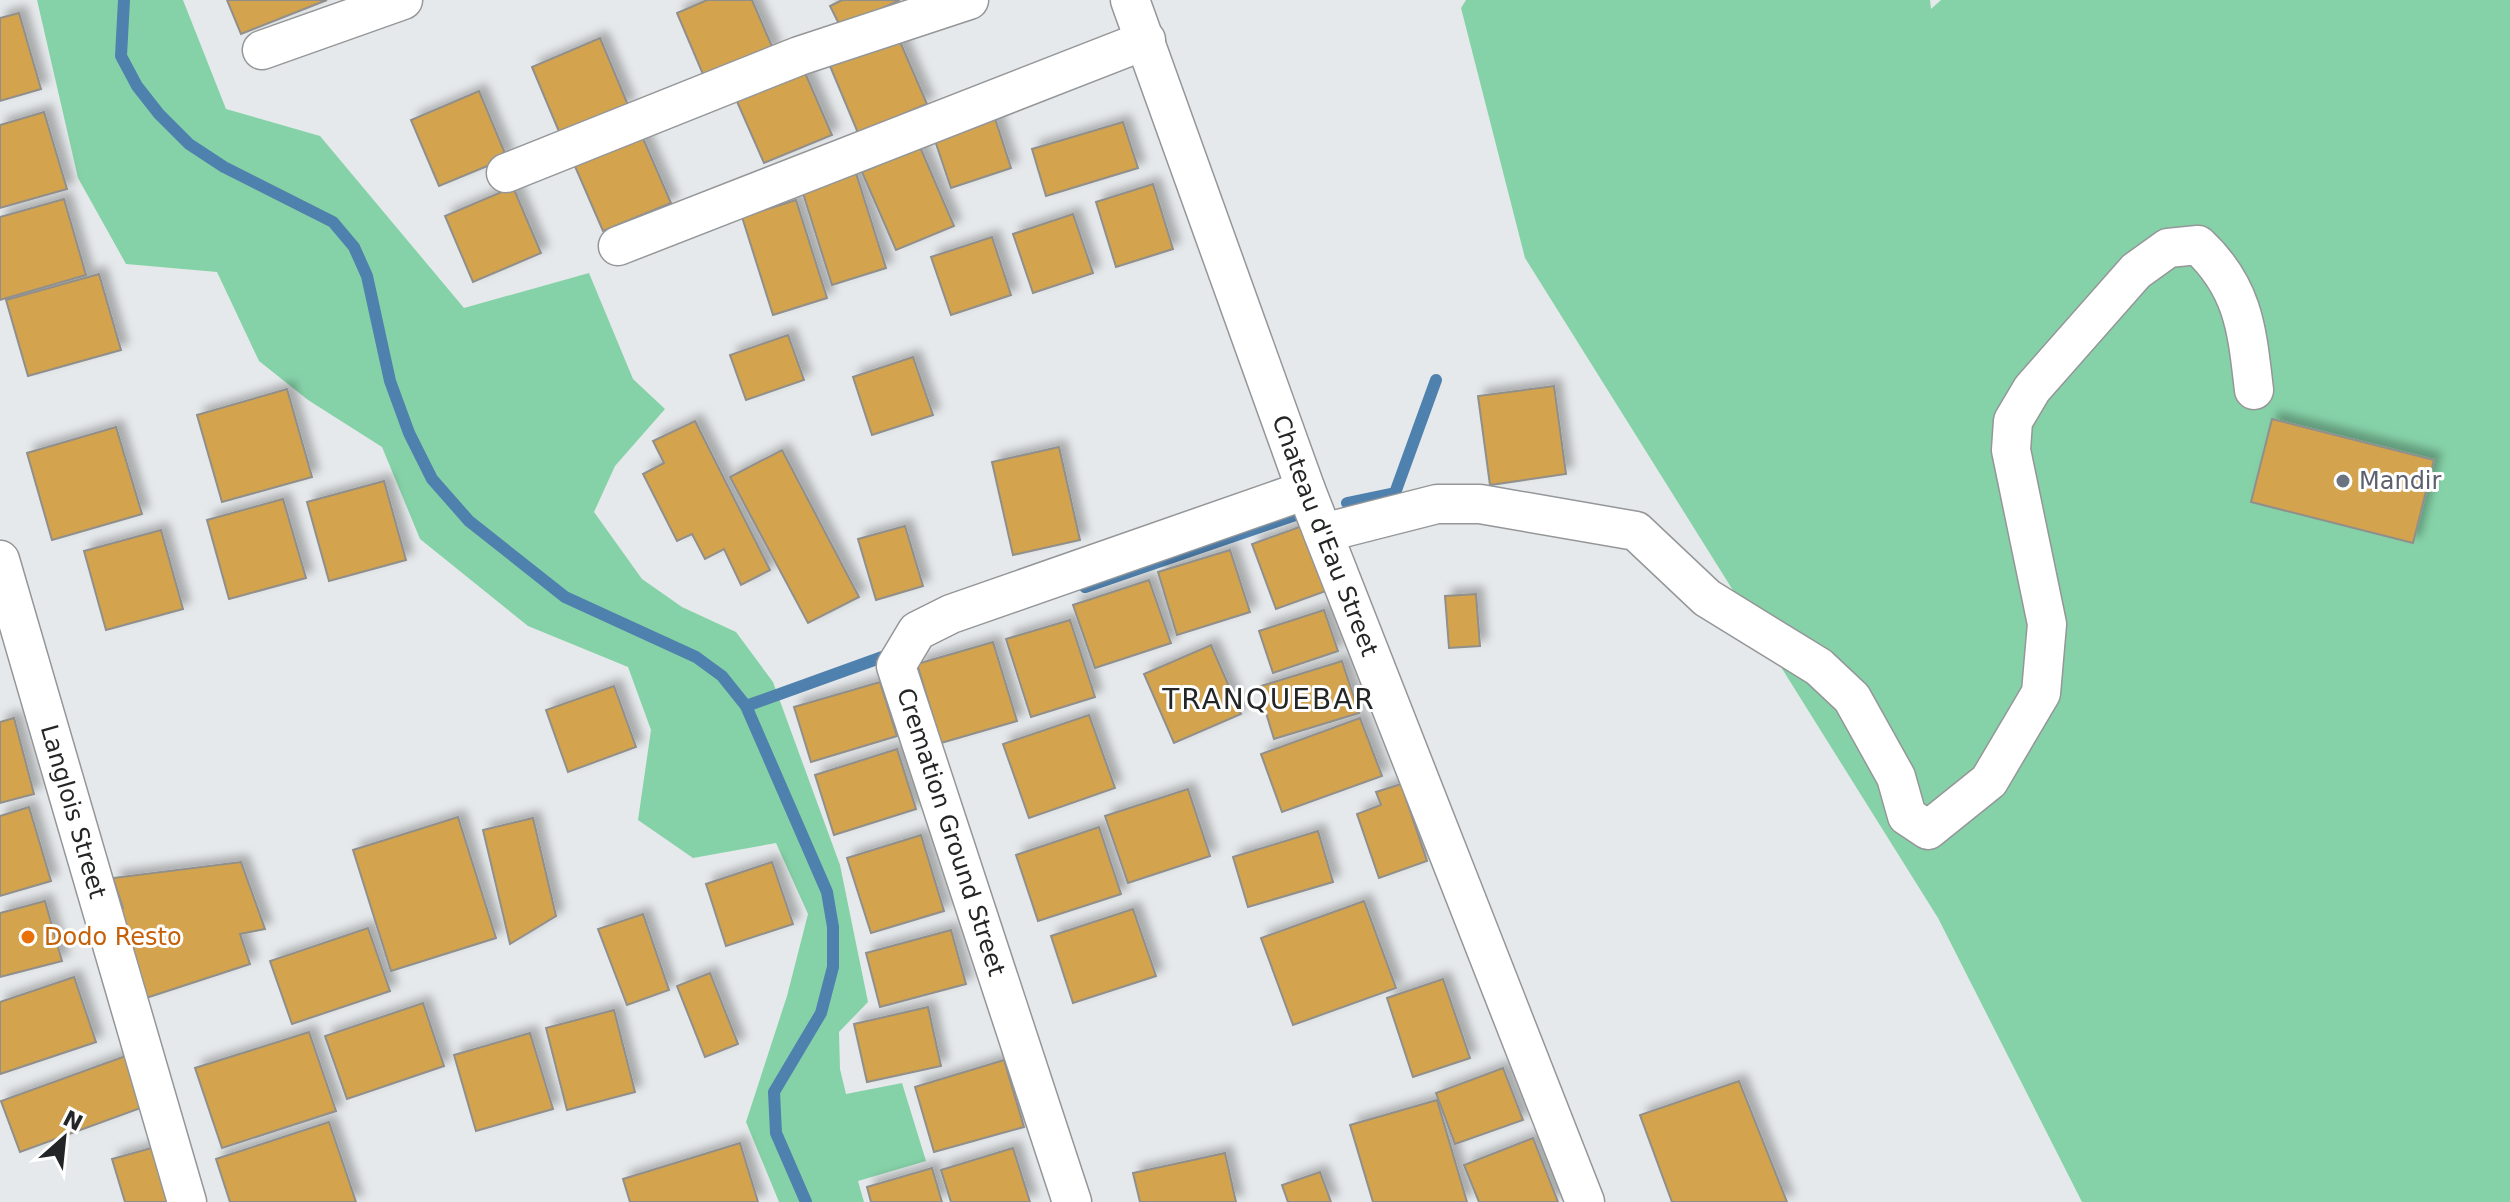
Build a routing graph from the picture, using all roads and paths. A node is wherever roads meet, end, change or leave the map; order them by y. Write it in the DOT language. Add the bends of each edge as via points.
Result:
graph roads {
  1 [pos="403,0"];
  2 [pos="969,0"];
  3 [pos="1130,0"];
  4 [pos="1146,40"];
  5 [pos="262,50"];
  6 [pos="506,173"];
  7 [pos="618,246"];
  8 [pos="2254,390"];
  9 [pos="1306,490"];
  10 [pos="1323,533"];
  11 [pos="0,560"];
  12 [pos="187,1202"];
  13 [pos="1072,1202"];
  14 [pos="1585,1202"];
  1 -- 5 [label="street"];
  2 -- 6 [label="street" via="799,56"];
  3 -- 4 [label="street, Chateau d'Eau Street"];
  4 -- 7 [label="street"];
  4 -- 9 [label="street, Chateau d'Eau Street"];
  8 -- 10 [label="street" via="2246,324 2221,267 2198,245 2168,248 2136,271 2032,389 2013,421 2011,450 2047,624 2041,693 1989,781 1928,830 1907,816 1896,777 1852,698 1819,667 1707,598 1636,531 1437,504"];
  9 -- 10 [label="street, Chateau d'Eau Street"];
  9 -- 13 [label="street, Cremation Ground Street" via="951,614 917,631 896,666"];
  10 -- 14 [label="street, Chateau d'Eau Street"];
  11 -- 12 [label="street, Langlois Street"];
}
